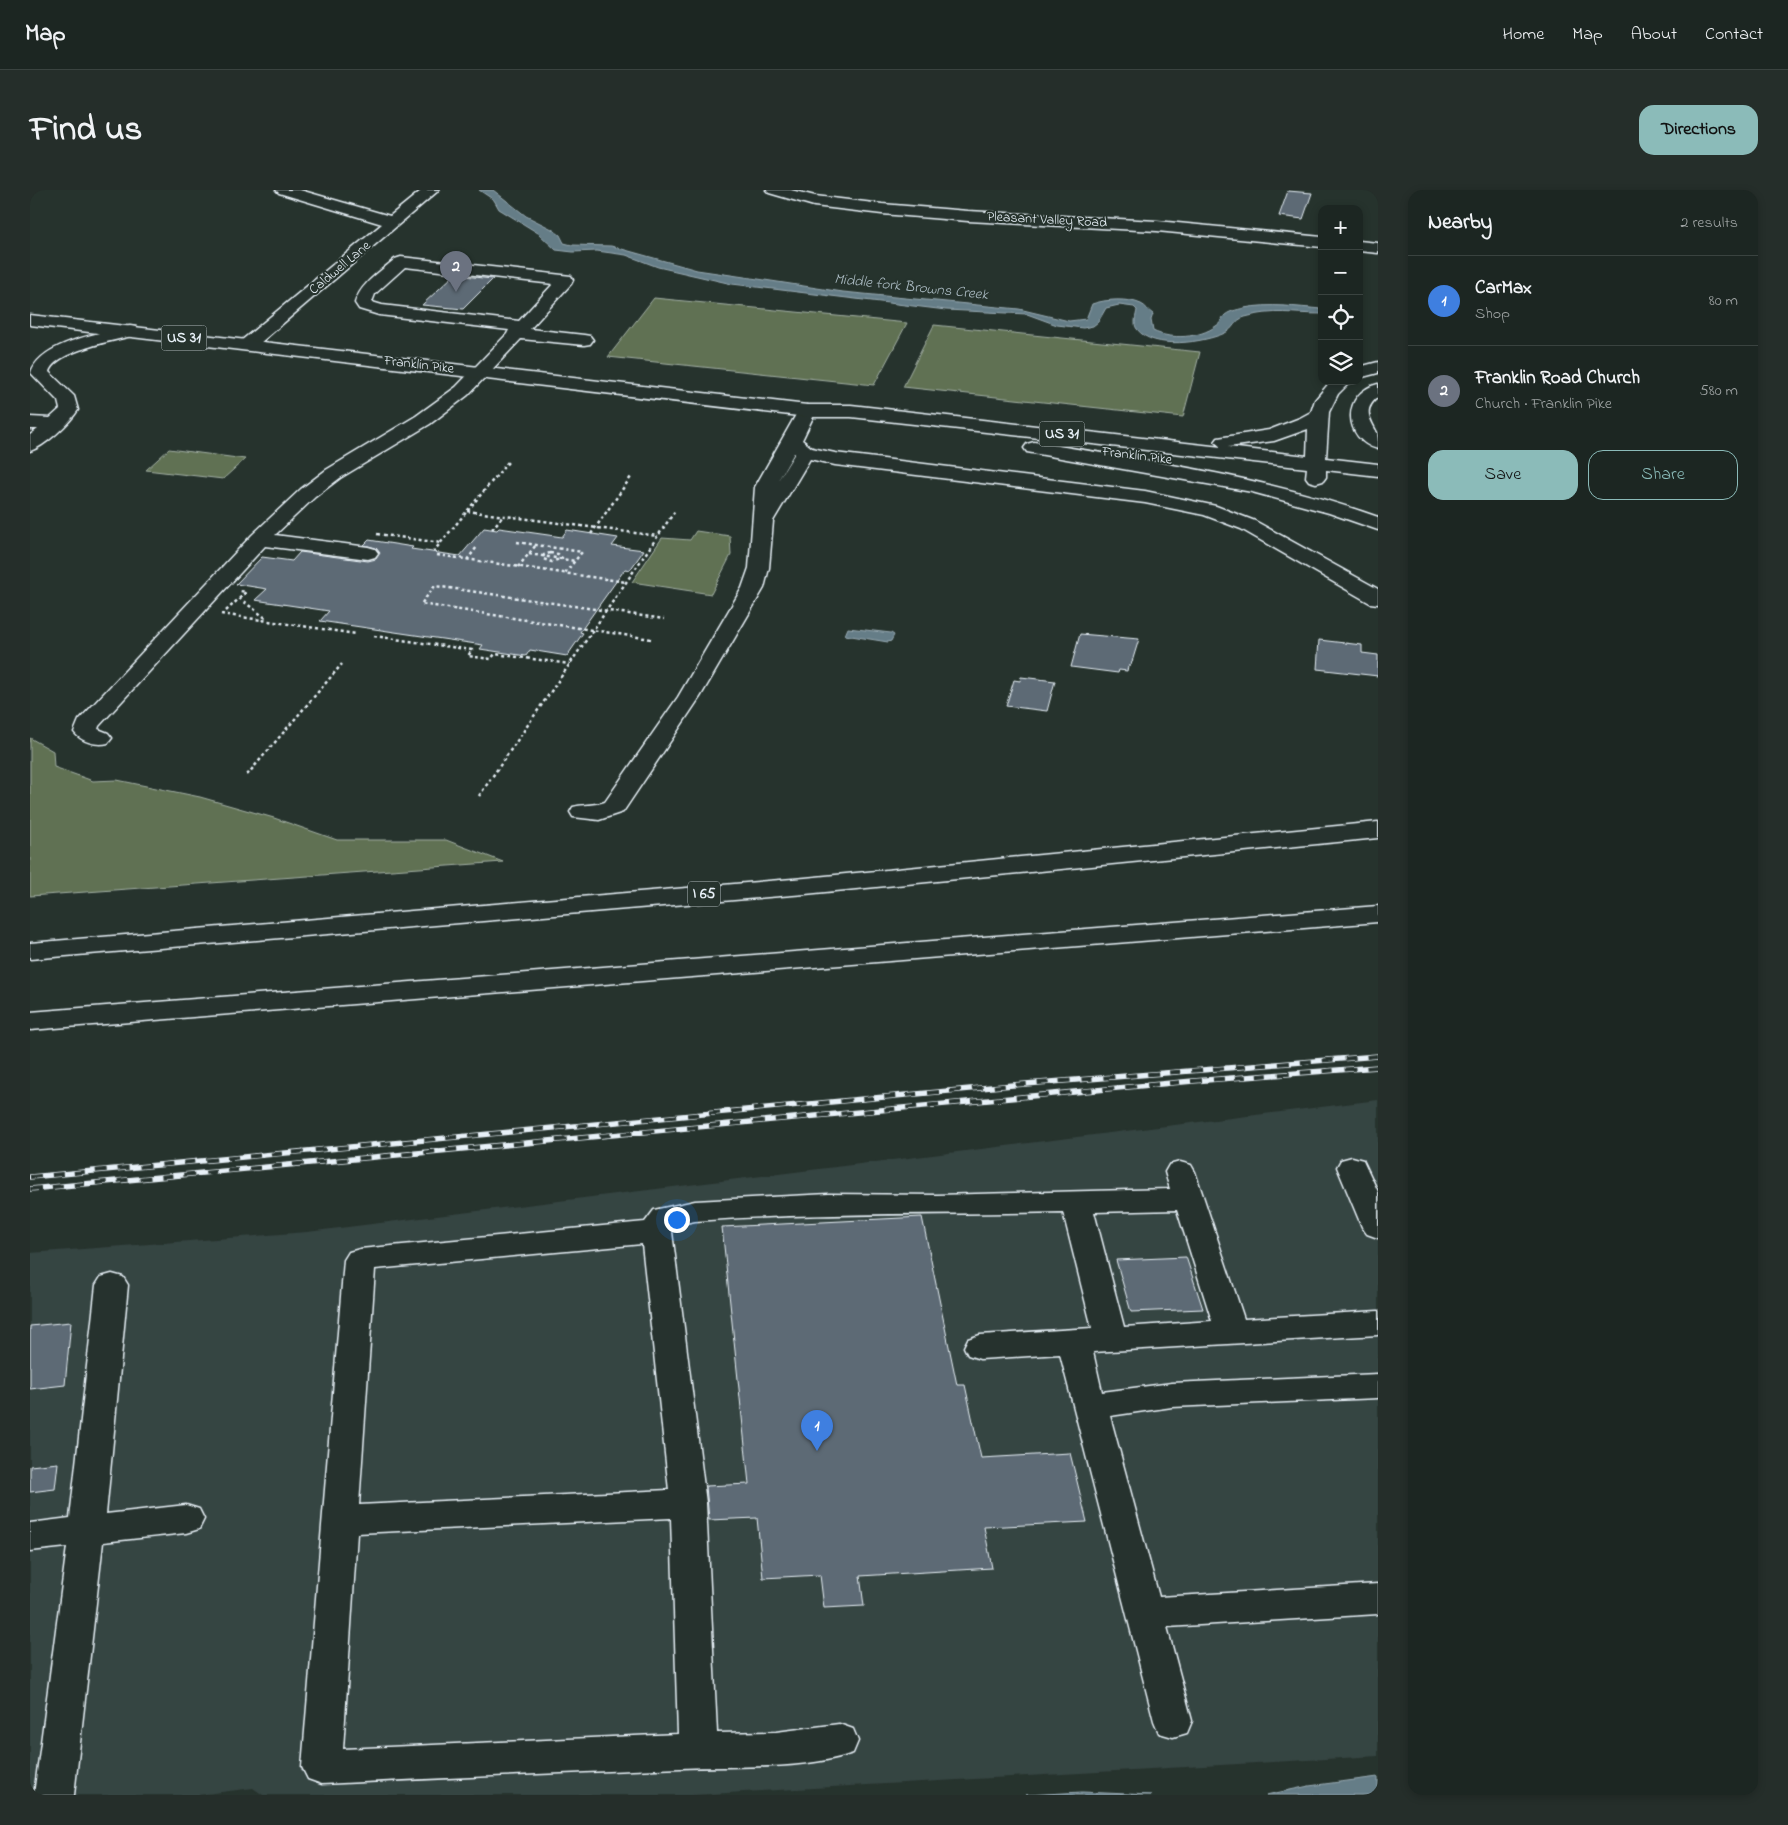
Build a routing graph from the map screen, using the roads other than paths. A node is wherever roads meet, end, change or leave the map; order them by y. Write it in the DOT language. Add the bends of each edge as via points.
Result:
graph roads {
  1 [pos="284,190"];
  2 [pos="431,190"];
  3 [pos="774,190"];
  4 [pos="393,222"];
  5 [pos="1318,242"];
  6 [pos="1363,246"];
  7 [pos="1378,248"];
  8 [pos="354,256"];
  9 [pos="401,262"];
  10 [pos="30,320"];
  11 [pos="518,330"];
  12 [pos="130,331"];
  13 [pos="584,340"];
  14 [pos="248,345"];
  15 [pos="1378,367"];
  16 [pos="1363,372"];
  17 [pos="481,373"];
  18 [pos="1337,385"];
  19 [pos="1378,389"];
  20 [pos="807,411"];
  21 [pos="1318,415"];
  22 [pos="30,423"];
  23 [pos="55,424"];
  24 [pos="970,430"];
  25 [pos="1378,442"];
  26 [pos="30,445"];
  27 [pos="798,447"];
  28 [pos="1316,470"];
  29 [pos="1378,470"];
  30 [pos="1378,484"];
  31 [pos="1378,524"];
  32 [pos="259,539"];
  33 [pos="368,553"];
  34 [pos="1378,598"];
  35 [pos="100,738"];
  36 [pos="582,812"];
  37 [pos="1378,830"];
  38 [pos="1378,914"];
  39 [pos="30,951"];
  40 [pos="30,1021"];
  41 [pos="1352,1167"];
  42 [pos="1076,1202"];
  43 [pos="1378,1227"];
  44 [pos="656,1232"];
  45 [pos="112,1285"];
  46 [pos="1378,1323"];
  47 [pos="1231,1331"];
  48 [pos="1111,1338"];
  49 [pos="1074,1340"];
  50 [pos="980,1347"];
  51 [pos="1378,1386"];
  52 [pos="1090,1406"];
  53 [pos="688,1503"];
  54 [pos="186,1519"];
  55 [pos="341,1520"];
  56 [pos="87,1530"];
  57 [pos="30,1537"];
  58 [pos="1378,1599"];
  59 [pos="1144,1612"];
  60 [pos="1173,1721"];
  61 [pos="839,1741"];
  62 [pos="698,1750"];
  63 [pos="54,1795"];
  1 -- 4 [label="main road"];
  2 -- 4 [label="main road, Caldwell Lane"];
  3 -- 5 [label="main road, Pleasant Valley Road" via="814,201 882,209 1157,226"];
  4 -- 8 [label="main road, Caldwell Lane"];
  6 -- 7 [label="main road"];
  8 -- 9 [label="main road"];
  8 -- 14 [label="main road, Caldwell Lane"];
  9 -- 11 [label="main road" via="365,295 365,305 387,312"];
  9 -- 11 [label="main road" via="565,280"];
  10 -- 12 [label="main road, Franklin Pike / US 31"];
  11 -- 13 [label="main road"];
  11 -- 17 [label="main road"];
  12 -- 14 [label="main road, Franklin Pike / US 31"];
  12 -- 23 [label="main road" via="70,349 42,363 40,373 68,400 70,406"];
  14 -- 17 [label="main road, Franklin Pike / US 31"];
  15 -- 16 [label="main road"];
  17 -- 20 [label="main road, Franklin Pike / US 31"];
  17 -- 32 [label="main road" via="423,420 328,478"];
  18 -- 21 [label="main road" via="1328,392"];
  19 -- 25 [label="main road" via="1363,400 1359,415 1364,429"];
  20 -- 24 [label="main road, Franklin Pike / US 31" via="851,410"];
  20 -- 27 [label="main road"];
  21 -- 24 [label="main road" via="1290,431 1226,442"];
  21 -- 28 [label="main road"];
  22 -- 23 [label="main road"];
  23 -- 26 [label="main road"];
  24 -- 28 [label="main road, Franklin Pike / US 31"];
  24 -- 31 [label="main road" via="1239,482"];
  27 -- 34 [label="main road" via="870,465 1107,492 1190,505 1248,525"];
  27 -- 36 [label="main road" via="762,492 759,568 753,588 689,697 614,807 599,813"];
  28 -- 29 [label="main road, Franklin Pike / US 31"];
  28 -- 30 [label="main road, Franklin Pike / US 31"];
  32 -- 33 [label="main road"];
  32 -- 35 [label="main road" via="88,725 86,732"];
  37 -- 39 [label="main road, I 65" via="805,886"];
  38 -- 40 [label="main road"];
  41 -- 43 [label="main road"];
  42 -- 44 [label="main road" via="829,1204 695,1211 665,1217"];
  42 -- 47 [label="main road" via="1184,1185"];
  42 -- 48 [label="main road"];
  44 -- 53 [label="main road"];
  44 -- 55 [label="main road" via="360,1260"];
  45 -- 56 [label="main road"];
  46 -- 47 [label="main road"];
  47 -- 48 [label="main road"];
  48 -- 49 [label="main road"];
  49 -- 50 [label="main road"];
  49 -- 52 [label="main road"];
  51 -- 52 [label="main road" via="1172,1395"];
  52 -- 59 [label="main road"];
  53 -- 55 [label="main road"];
  53 -- 62 [label="main road"];
  54 -- 56 [label="main road"];
  55 -- 62 [label="main road" via="322,1767"];
  56 -- 57 [label="main road"];
  56 -- 63 [label="main road"];
  58 -- 59 [label="main road"];
  59 -- 60 [label="main road"];
  61 -- 62 [label="main road" via="776,1748"];
}
